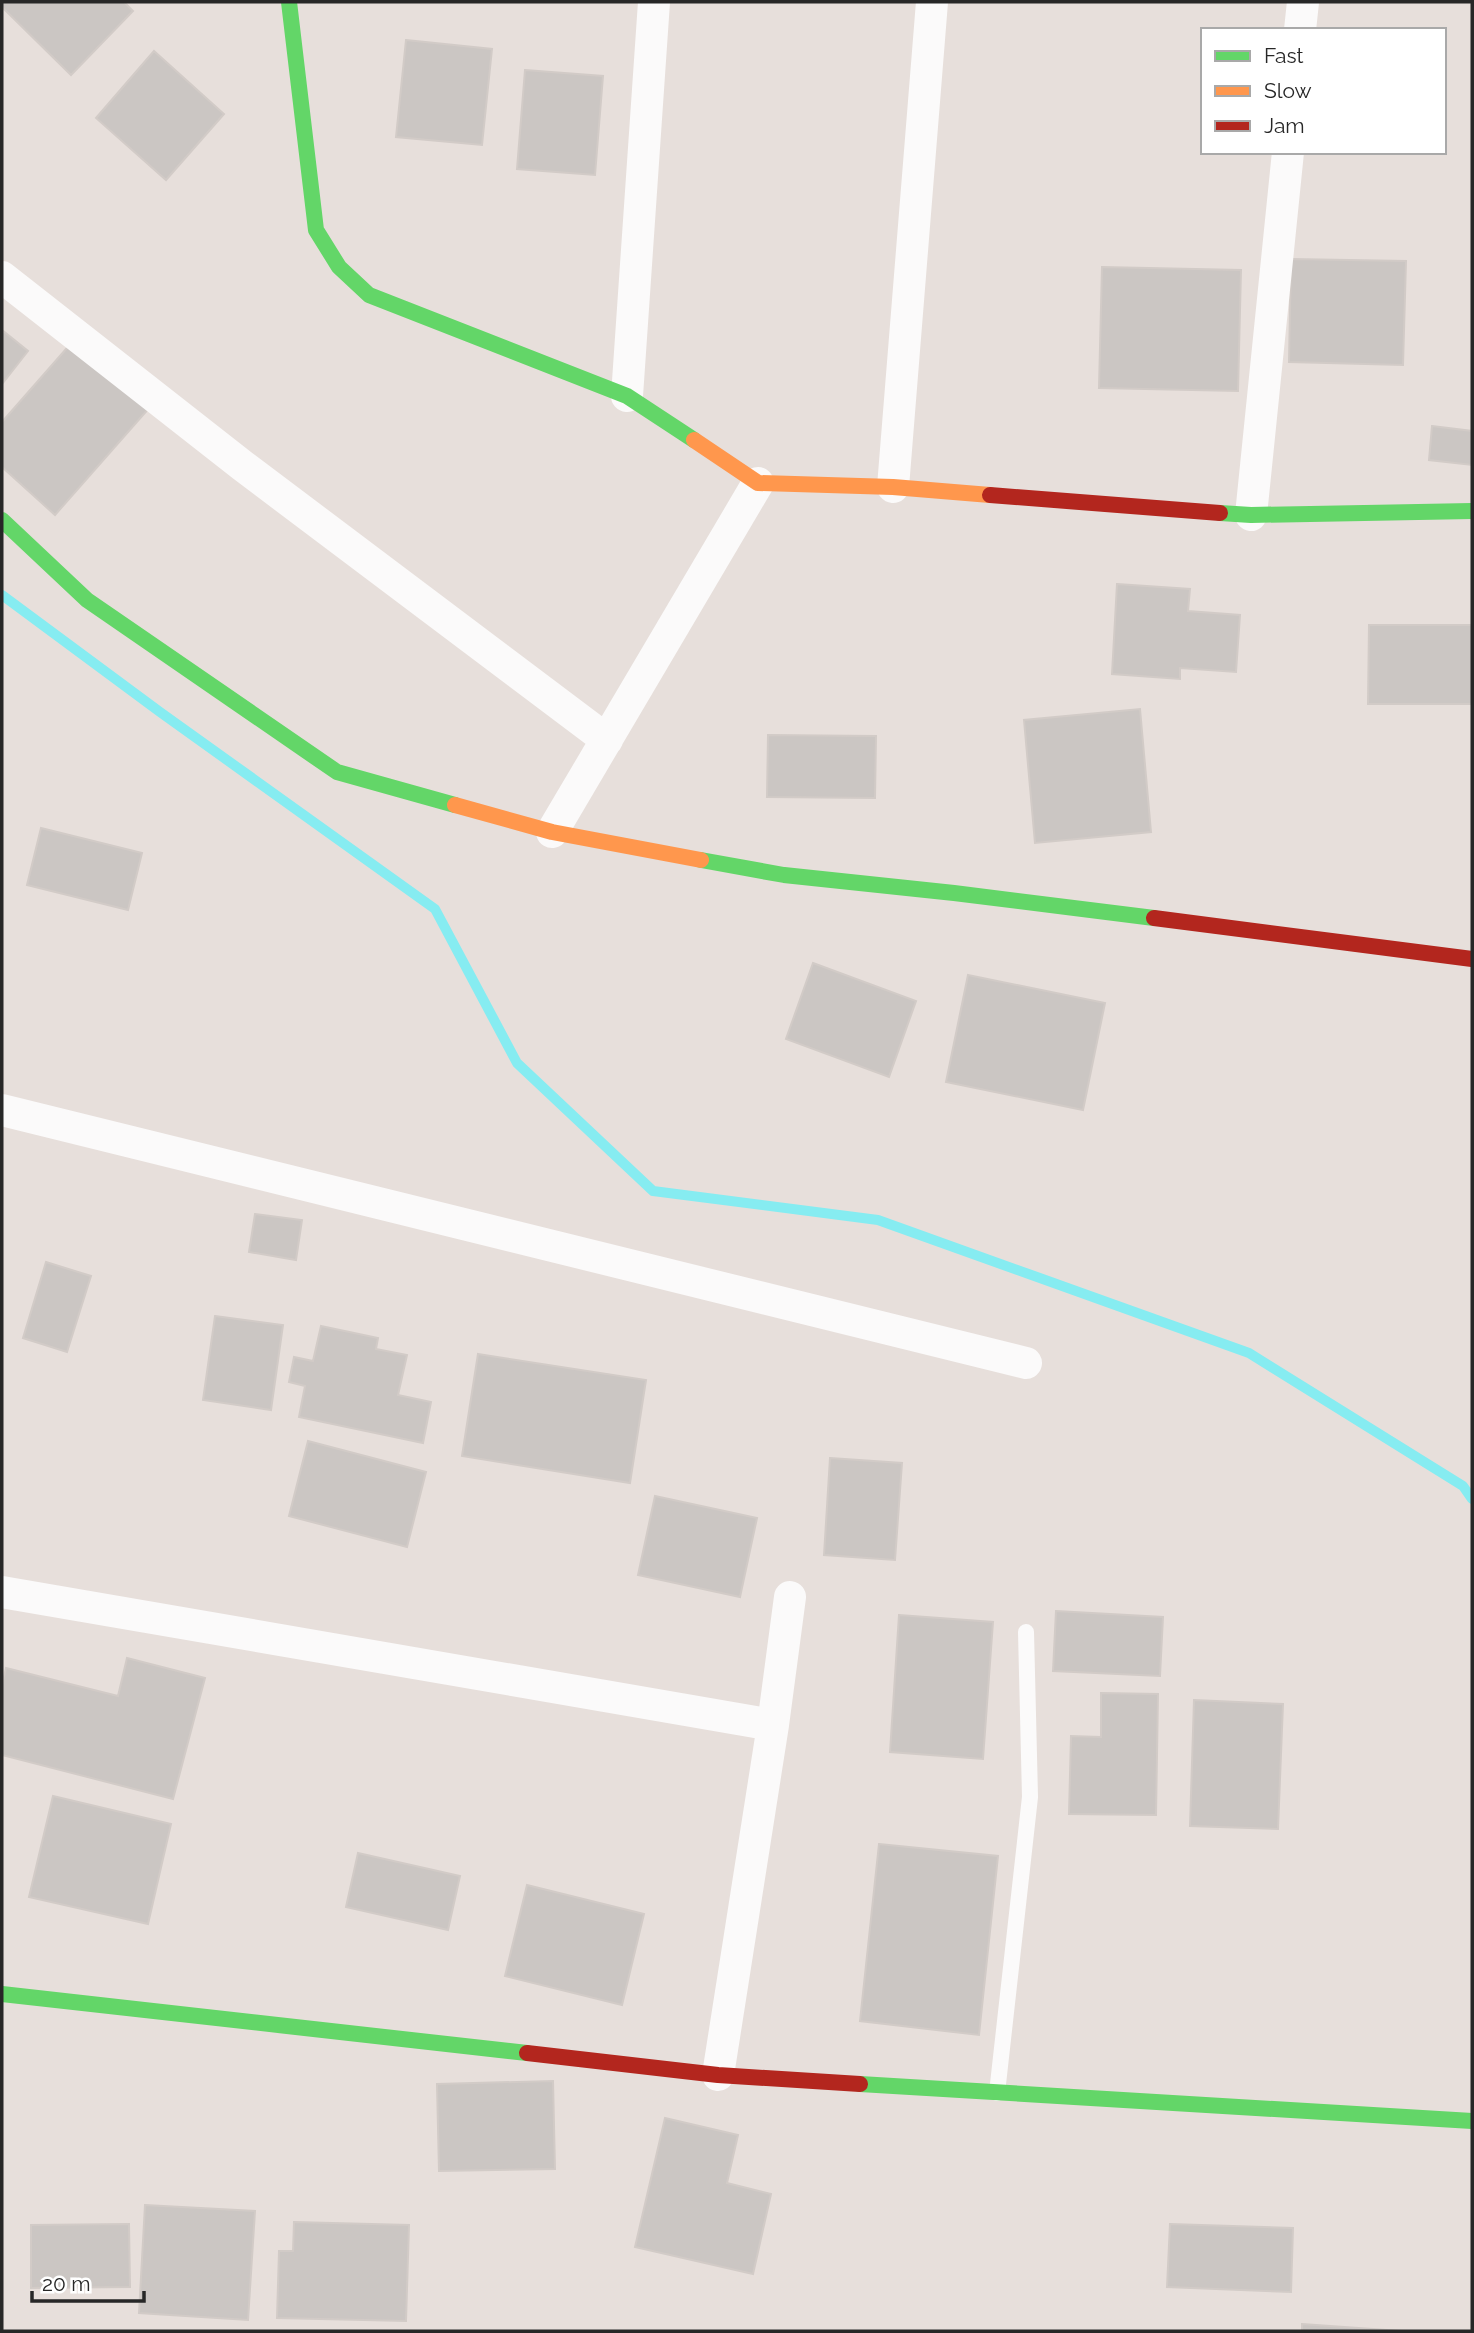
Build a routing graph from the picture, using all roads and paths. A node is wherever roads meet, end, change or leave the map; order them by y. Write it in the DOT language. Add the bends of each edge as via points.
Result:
graph roads {
  1 [pos="289,2"];
  2 [pos="654,2"];
  3 [pos="932,2"];
  4 [pos="1303,2"];
  5 [pos="1300,28"];
  6 [pos="1288,154"];
  7 [pos="2,277"];
  8 [pos="627,396"];
  9 [pos="758,483"];
  10 [pos="893,487"];
  11 [pos="1472,511"];
  12 [pos="1251,515"];
  13 [pos="2,520"];
  14 [pos="607,740"];
  15 [pos="552,832"];
  16 [pos="1472,959"];
  17 [pos="2,1110"];
  18 [pos="1026,1363"];
  19 [pos="2,1592"];
  20 [pos="790,1597"];
  21 [pos="1026,1632"];
  22 [pos="773,1724"];
  23 [pos="2,1994"];
  24 [pos="718,2075"];
  25 [pos="998,2092"];
  26 [pos="1472,2122"];
  1 -- 8 [label="street" via="316,230 339,267 369,295"];
  2 -- 8 [label="street"];
  3 -- 10 [label="street"];
  4 -- 5 [label="street"];
  6 -- 12 [label="street"];
  7 -- 14 [label="street" via="243,466"];
  8 -- 9 [label="street"];
  9 -- 10 [label="street"];
  9 -- 14 [label="street"];
  10 -- 12 [label="street"];
  11 -- 12 [label="street"];
  13 -- 15 [label="street" via="87,600 337,772"];
  14 -- 15 [label="street"];
  15 -- 16 [label="street" via="784,875"];
  17 -- 18 [label="street"];
  19 -- 22 [label="street"];
  20 -- 22 [label="street"];
  21 -- 25 [label="lane" via="1030,1797"];
  22 -- 24 [label="street"];
  23 -- 24 [label="street"];
  24 -- 25 [label="street"];
  25 -- 26 [label="street"];
}
